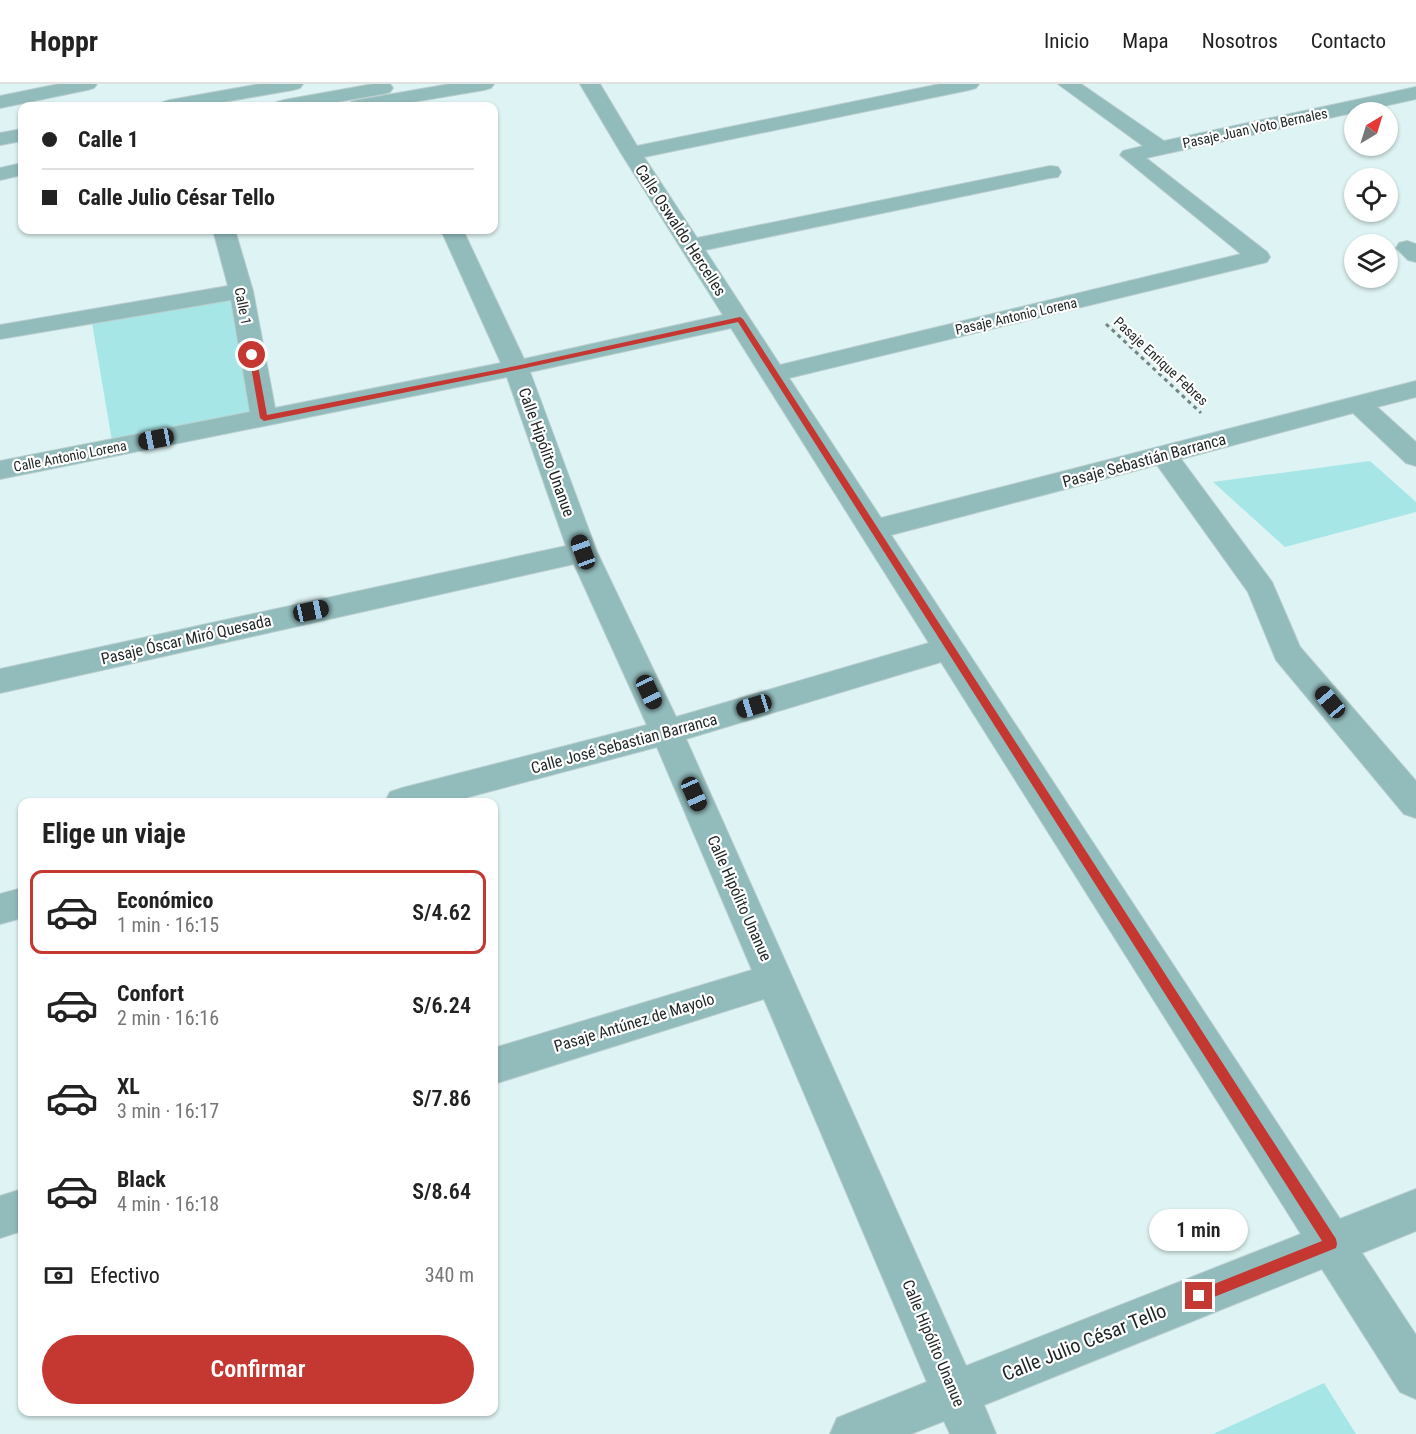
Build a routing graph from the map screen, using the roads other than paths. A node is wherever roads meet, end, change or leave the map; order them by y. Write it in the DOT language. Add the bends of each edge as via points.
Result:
graph roads {
  1 [pos="84,84"];
  2 [pos="293,84"];
  3 [pos="405,84"];
  4 [pos="484,84"];
  5 [pos="590,84"];
  6 [pos="969,84"];
  7 [pos="1068,84"];
  8 [pos="1416,93"];
  9 [pos="391,98"];
  10 [pos="0,102"];
  11 [pos="89,102"];
  12 [pos="192,102"];
  13 [pos="338,102"];
  14 [pos="374,102"];
  15 [pos="18,136"];
  16 [pos="0,139"];
  17 [pos="1161,149"];
  18 [pos="631,153"];
  19 [pos="18,158"];
  20 [pos="0,161"];
  21 [pos="18,170"];
  22 [pos="1050,172"];
  23 [pos="0,174"];
  24 [pos="226,234"];
  25 [pos="454,234"];
  26 [pos="691,246"];
  27 [pos="1259,257"];
  28 [pos="241,291"];
  29 [pos="740,319"];
  30 [pos="0,332"];
  31 [pos="516,368"];
  32 [pos="773,374"];
  33 [pos="1416,389"];
  34 [pos="1358,404"];
  35 [pos="264,418"];
  36 [pos="1164,455"];
  37 [pos="1416,457"];
  38 [pos="0,470"];
  39 [pos="873,530"];
  40 [pos="583,552"];
  41 [pos="949,648"];
  42 [pos="0,681"];
  43 [pos="667,732"];
  44 [pos="417,798"];
  45 [pos="1416,804"];
  46 [pos="18,904"];
  47 [pos="0,909"];
  48 [pos="775,979"];
  49 [pos="498,1065"];
  50 [pos="1416,1210"];
  51 [pos="18,1211"];
  52 [pos="0,1217"];
  53 [pos="1331,1244"];
  54 [pos="1416,1376"];
  55 [pos="956,1393"];
  56 [pos="853,1434"];
  57 [pos="973,1434"];
  1 -- 10 [label="street"];
  1 -- 11 [label="street"];
  2 -- 12 [label="street"];
  3 -- 9 [label="street"];
  4 -- 9 [label="street"];
  5 -- 18 [label="street, Calle Oswaldo Hercelles"];
  6 -- 18 [label="street"];
  7 -- 17 [label="street"];
  8 -- 17 [label="street, Pasaje Juan Voto Bernales"];
  9 -- 13 [label="street"];
  9 -- 14 [label="street"];
  15 -- 16 [label="street"];
  17 -- 27 [label="street, Pasaje Juan Voto Bernales" via="1130,155"];
  18 -- 26 [label="street, Calle Oswaldo Hercelles"];
  19 -- 20 [label="street"];
  21 -- 23 [label="street"];
  22 -- 26 [label="street"];
  24 -- 28 [label="street, Calle 1"];
  25 -- 31 [label="street, Calle Hipólito Unanue"];
  26 -- 29 [label="street, Calle Oswaldo Hercelles"];
  27 -- 32 [label="street, Pasaje Antonio Lorena"];
  28 -- 30 [label="street"];
  28 -- 35 [label="street, Calle 1"];
  29 -- 31 [label="street, Calle Antonio Lorena"];
  29 -- 32 [label="street, Calle Oswaldo Hercelles"];
  31 -- 35 [label="street, Calle Antonio Lorena"];
  31 -- 40 [label="street, Calle Hipólito Unanue"];
  32 -- 39 [label="street, Calle Oswaldo Hercelles"];
  33 -- 34 [label="street, Pasaje Sebastián Barranca"];
  34 -- 36 [label="street, Pasaje Sebastián Barranca"];
  34 -- 37 [label="street"];
  35 -- 38 [label="street, Calle Antonio Lorena"];
  36 -- 39 [label="street, Pasaje Sebastián Barranca"];
  36 -- 45 [label="street" via="1262,589 1287,652"];
  39 -- 41 [label="street, Calle Oswaldo Hercelles"];
  40 -- 42 [label="street, Pasaje Óscar Miró Quesada"];
  40 -- 43 [label="street, Calle Hipólito Unanue"];
  41 -- 43 [label="street, Calle José Sebastian Barranca"];
  41 -- 53 [label="street, Calle Oswaldo Hercelles"];
  43 -- 44 [label="street, Calle José Sebastian Barranca"];
  43 -- 48 [label="street, Calle Hipólito Unanue"];
  46 -- 47 [label="street"];
  48 -- 49 [label="street, Pasaje Antúnez de Mayolo"];
  48 -- 55 [label="street, Calle Hipólito Unanue"];
  50 -- 53 [label="street, Calle Julio César Tello"];
  51 -- 52 [label="street"];
  53 -- 54 [label="street, Calle Oswaldo Hercelles"];
  53 -- 55 [label="street, Calle Julio César Tello"];
  55 -- 56 [label="street, Calle Julio César Tello"];
  55 -- 57 [label="street, Calle Hipólito Unanue"];
}
